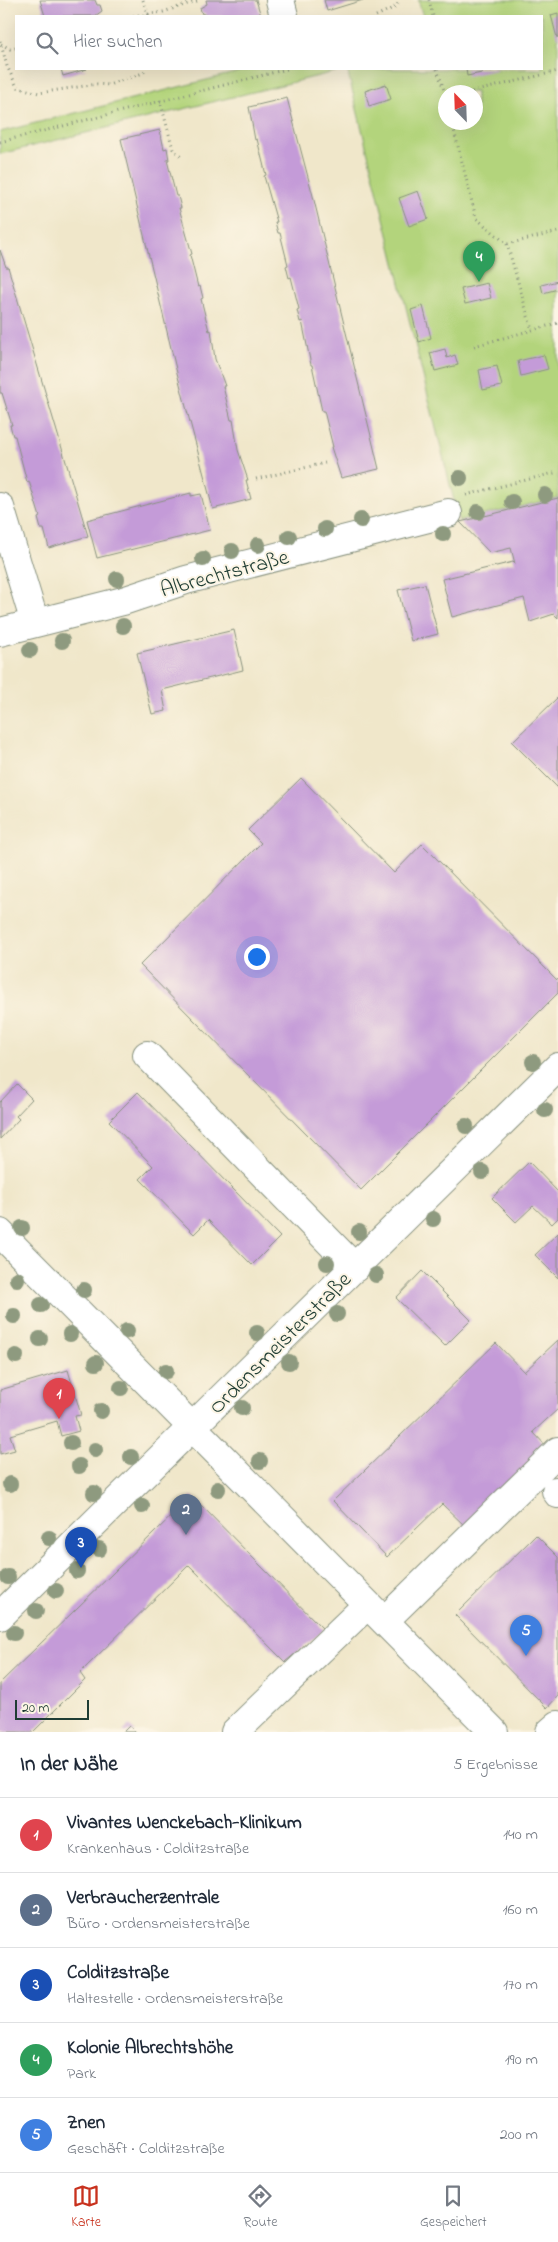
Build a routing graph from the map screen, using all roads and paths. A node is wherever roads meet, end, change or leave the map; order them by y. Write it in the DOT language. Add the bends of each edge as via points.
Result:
graph roads {
  1 [pos="143,0"];
  2 [pos="197,0"];
  3 [pos="280,0"];
  4 [pos="399,0"];
  5 [pos="429,0"];
  6 [pos="148,15"];
  7 [pos="284,15"];
  8 [pos="378,15"];
  9 [pos="433,15"];
  10 [pos="0,43"];
  11 [pos="15,48"];
  12 [pos="146,70"];
  13 [pos="283,70"];
  14 [pos="437,70"];
  15 [pos="558,72"];
  16 [pos="442,85"];
  17 [pos="483,89"];
  18 [pos="160,100"];
  19 [pos="454,130"];
  20 [pos="0,142"];
  21 [pos="182,158"];
  22 [pos="558,232"];
  23 [pos="507,244"];
  24 [pos="558,323"];
  25 [pos="532,330"];
  26 [pos="474,346"];
  27 [pos="325,463"];
  28 [pos="558,472"];
  29 [pos="256,479"];
  30 [pos="0,507"];
  31 [pos="448,513"];
  32 [pos="35,623"];
  33 [pos="0,632"];
  34 [pos="147,1055"];
  35 [pos="558,1067"];
  36 [pos="0,1233"];
  37 [pos="354,1268"];
  38 [pos="192,1428"];
  39 [pos="558,1451"];
  40 [pos="376,1613"];
  41 [pos="0,1616"];
  42 [pos="558,1725"];
  43 [pos="234,1732"];
  44 [pos="494,1732"];
  45 [pos="550,1732"];
  1 -- 6 [label="path"];
  2 -- 6 [label="path"];
  3 -- 7 [label="street"];
  4 -- 8 [label="path" via="397,6"];
  5 -- 9 [label="path"];
  10 -- 11 [label="path"];
  10 -- 12 [label="path" via="17,87 39,93 109,85"];
  13 -- 18 [label="path"];
  14 -- 16 [label="path"];
  15 -- 17 [label="path"];
  18 -- 20 [label="path"];
  18 -- 21 [label="path" via="173,149"];
  19 -- 23 [label="path" via="476,218"];
  22 -- 23 [label="path"];
  23 -- 25 [label="path"];
  24 -- 25 [label="path"];
  25 -- 26 [label="path"];
  27 -- 29 [label="path"];
  28 -- 31 [label="path" via="466,494"];
  30 -- 32 [label="street"];
  31 -- 32 [label="street, Albrechtstraße" via="186,580 123,601"];
  32 -- 33 [label="street, Albrechtstraße"];
  34 -- 37 [label="street"];
  35 -- 37 [label="street, Ordensmeisterstraße"];
  36 -- 38 [label="street"];
  37 -- 38 [label="street, Ordensmeisterstraße"];
  38 -- 40 [label="street"];
  38 -- 41 [label="street, Ordensmeisterstraße"];
  39 -- 40 [label="street"];
  40 -- 43 [label="street"];
  40 -- 44 [label="street"];
  42 -- 45 [label="street"];
}
